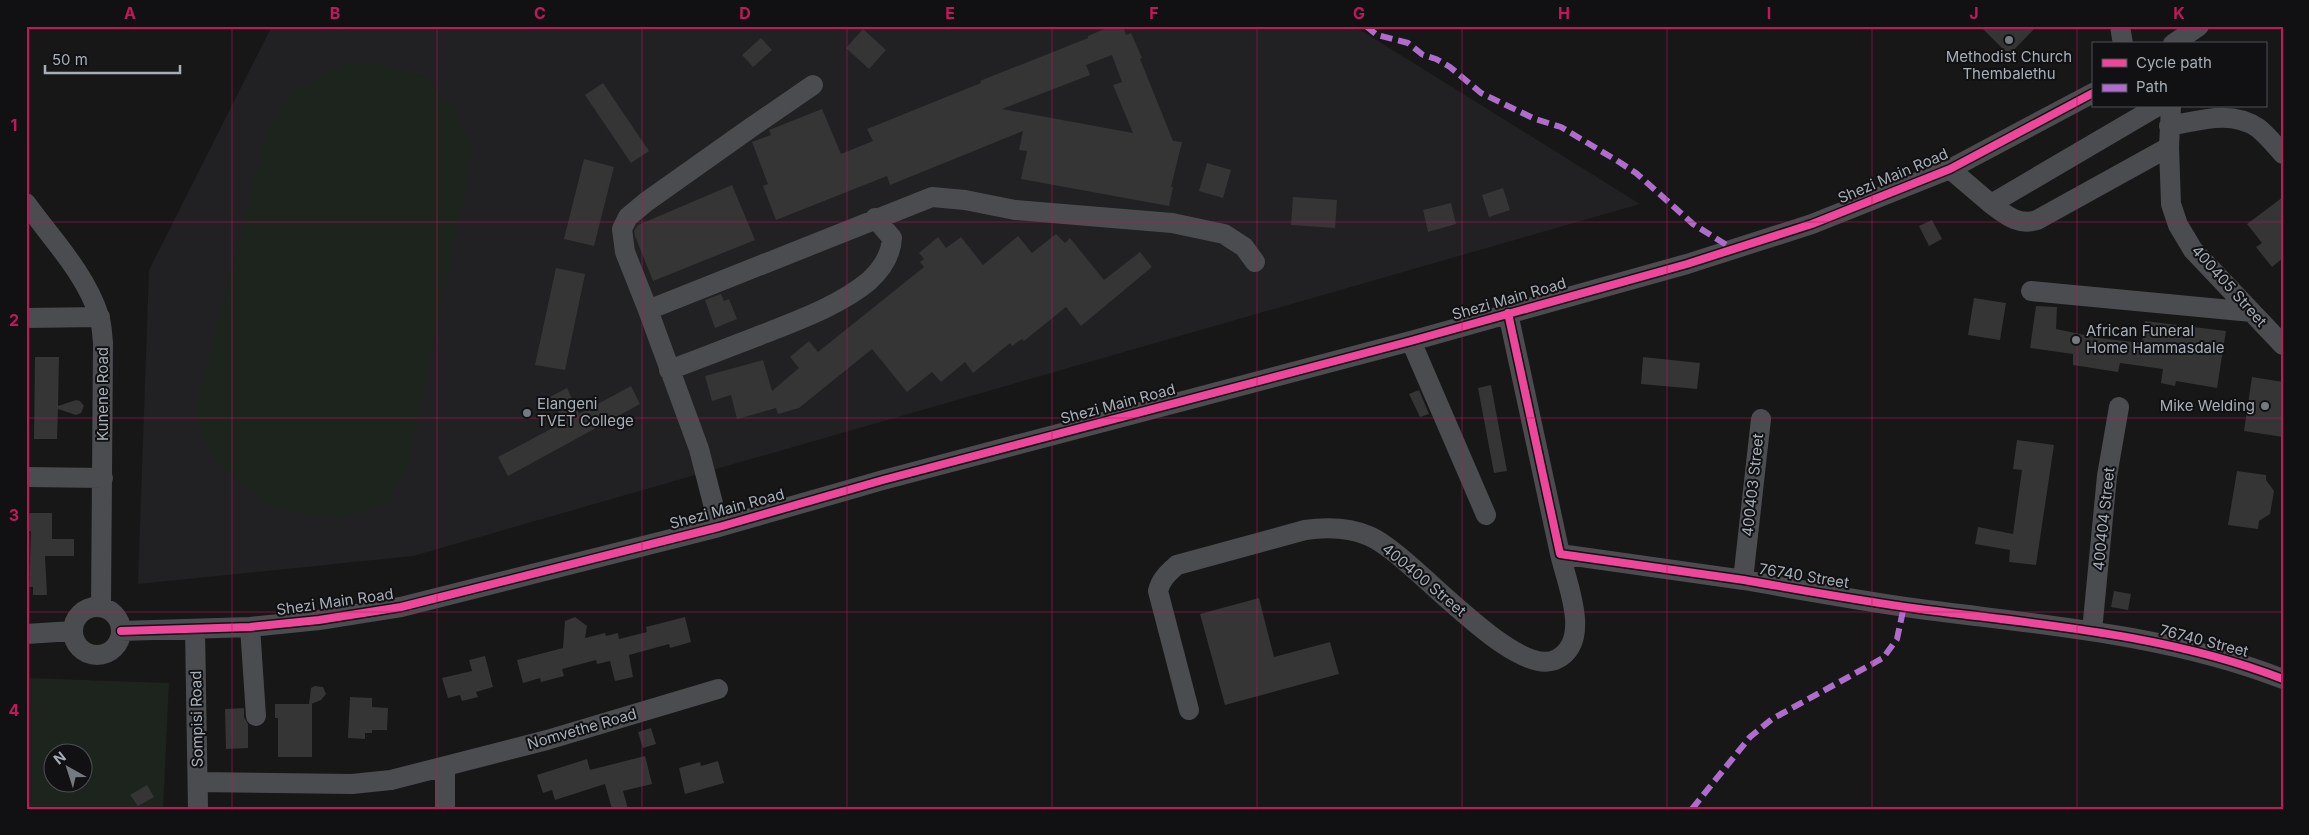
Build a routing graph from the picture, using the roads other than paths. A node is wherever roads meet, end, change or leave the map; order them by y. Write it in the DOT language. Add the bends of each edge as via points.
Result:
graph roads {
  1 [pos="2120,26"];
  2 [pos="2199,26"];
  3 [pos="2123,42"];
  4 [pos="2178,42"];
  5 [pos="813,85"];
  6 [pos="2092,94"];
  7 [pos="2155,108"];
  8 [pos="2171,108"];
  9 [pos="2169,126"];
  10 [pos="2169,147"];
  11 [pos="2283,154"];
  12 [pos="1950,169"];
  13 [pos="26,203"];
  14 [pos="1991,204"];
  15 [pos="875,218"];
  16 [pos="1255,262"];
  17 [pos="2031,291"];
  18 [pos="648,310"];
  19 [pos="2252,312"];
  20 [pos="1508,313"];
  21 [pos="100,317"];
  22 [pos="26,318"];
  23 [pos="1411,341"];
  24 [pos="2283,345"];
  25 [pos="669,370"];
  26 [pos="2119,407"];
  27 [pos="1761,419"];
  28 [pos="26,477"];
  29 [pos="103,478"];
  30 [pos="1486,515"];
  31 [pos="719,526"];
  32 [pos="1560,554"];
  33 [pos="1743,580"];
  34 [pos="101,607"];
  35 [pos="250,627"];
  36 [pos="194,629"];
  37 [pos="72,631"];
  38 [pos="121,631"];
  39 [pos="2092,631"];
  40 [pos="26,634"];
  41 [pos="2283,678"];
  42 [pos="718,689"];
  43 [pos="1189,710"];
  44 [pos="256,716"];
  45 [pos="445,767"];
  46 [pos="198,782"];
  47 [pos="198,809"];
  48 [pos="445,809"];
  1 -- 3 [label="street"];
  2 -- 4 [label="street"];
  5 -- 18 [label="street" via="628,217 622,229 625,252"];
  6 -- 12 [label="street, Shezi Main Road"];
  7 -- 14 [label="street"];
  8 -- 9 [label="street, 400405 Street"];
  9 -- 10 [label="street, 400405 Street"];
  9 -- 11 [label="street" via="2226,117 2238,119 2258,128"];
  10 -- 14 [label="street" via="2026,224"];
  10 -- 19 [label="street, 400405 Street" via="2171,204 2178,225 2193,250"];
  12 -- 14 [label="street"];
  12 -- 20 [label="street, Shezi Main Road" via="1812,224 1687,264"];
  13 -- 21 [label="street, Kunene Road" via="83,283"];
  15 -- 16 [label="street" via="932,196 1015,210 1172,223 1224,234 1244,247"];
  15 -- 18 [label="street"];
  15 -- 25 [label="street" via="892,238 891,251 870,280 850,295 803,318"];
  17 -- 19 [label="street"];
  18 -- 25 [label="street"];
  19 -- 24 [label="street, 400405 Street"];
  20 -- 23 [label="street, Shezi Main Road"];
  20 -- 32 [label="street"];
  21 -- 22 [label="street"];
  21 -- 29 [label="street, Kunene Road" via="103,343"];
  23 -- 30 [label="street"];
  23 -- 31 [label="street, Shezi Main Road"];
  25 -- 31 [label="street" via="699,449"];
  26 -- 39 [label="street, 400404 Street" via="2108,476"];
  27 -- 33 [label="street, 400403 Street"];
  28 -- 29 [label="street"];
  29 -- 34 [label="street, Kunene Road"];
  31 -- 35 [label="street, Shezi Main Road" via="401,607"];
  32 -- 33 [label="street, 76740 Street"];
  32 -- 43 [label="street, 400400 Street" via="1576,617 1576,632 1573,645 1564,655 1554,661 1543,662 1504,645 1384,545 1346,529 1325,527 1305,530 1177,565 1166,574 1158,591"];
  33 -- 39 [label="street, 76740 Street"];
  34 -- 37 [label="street" via="85,610 74,622"];
  34 -- 38 [label="street" via="115,616"];
  35 -- 36 [label="street, Shezi Main Road"];
  35 -- 44 [label="street"];
  36 -- 38 [label="street, Shezi Main Road"];
  36 -- 46 [label="street, Sompisi Road"];
  37 -- 38 [label="street" via="78,646 92,655 101,655 115,647"];
  37 -- 40 [label="street"];
  39 -- 41 [label="street, 76740 Street" via="2186,648"];
  42 -- 45 [label="street, Nomvethe Road"];
  45 -- 46 [label="street, Nomvethe Road" via="391,780 352,784"];
  45 -- 48 [label="street"];
  46 -- 47 [label="street, Sompisi Road"];
}
